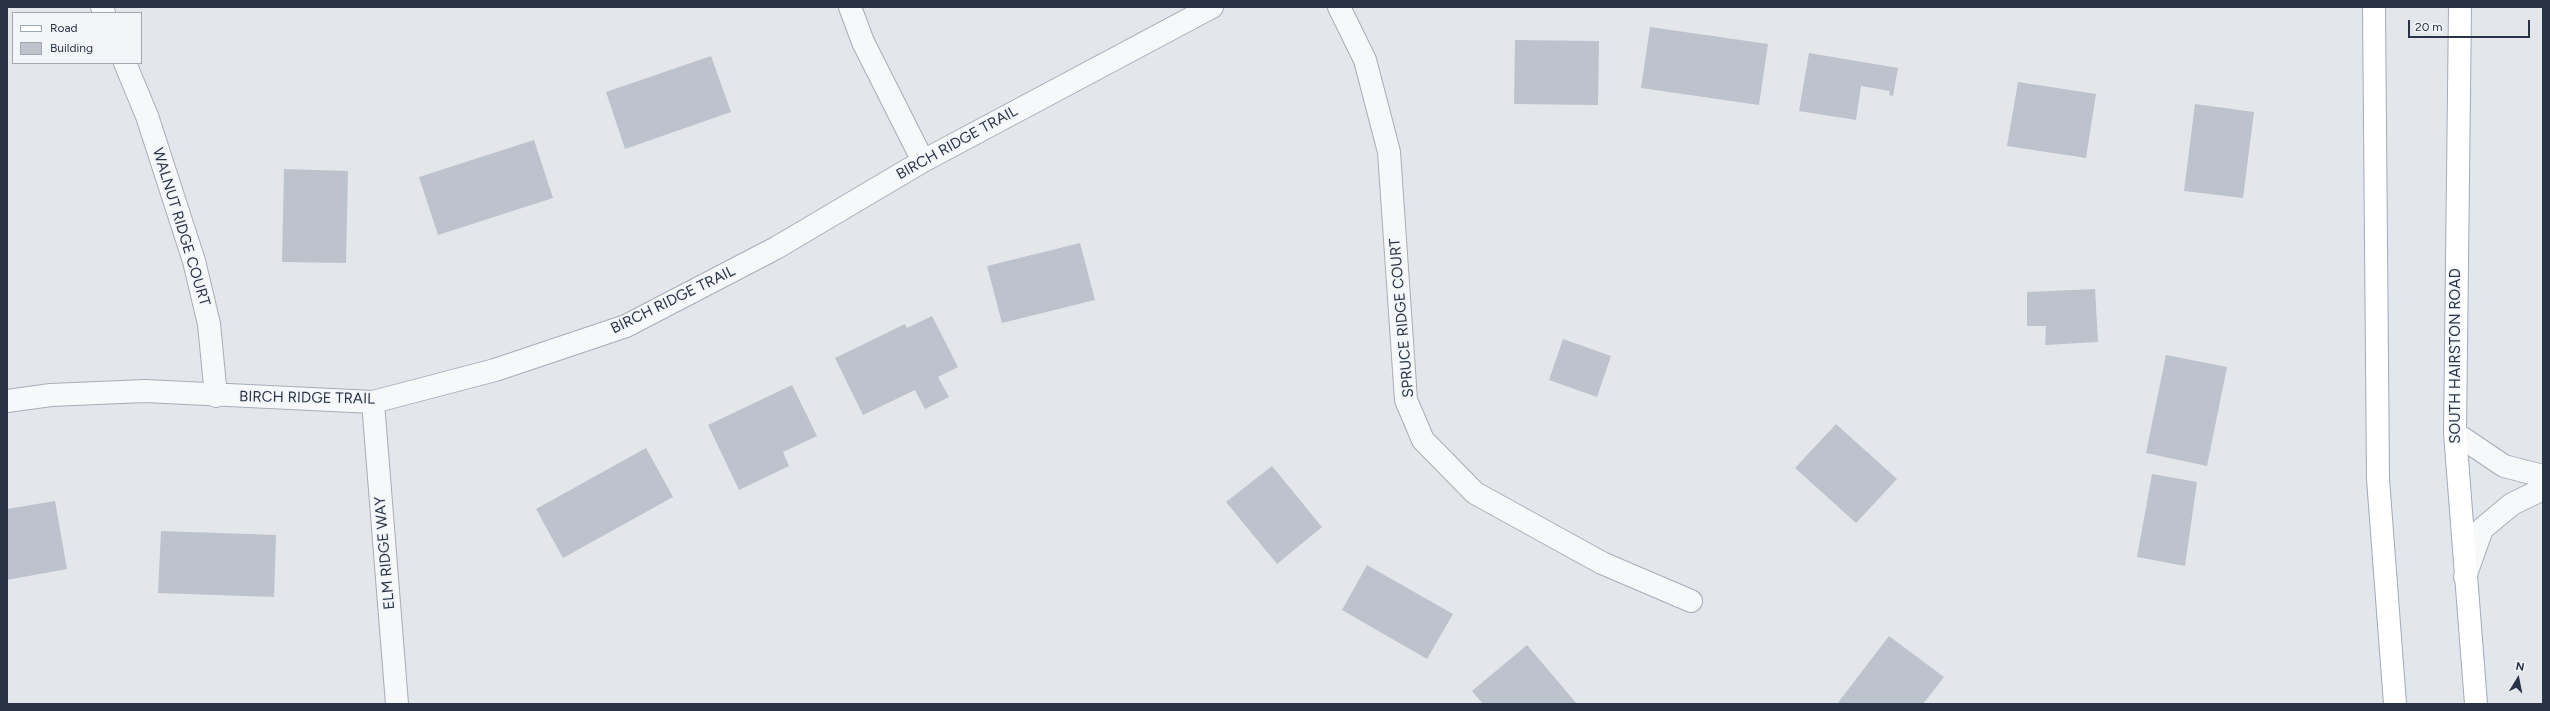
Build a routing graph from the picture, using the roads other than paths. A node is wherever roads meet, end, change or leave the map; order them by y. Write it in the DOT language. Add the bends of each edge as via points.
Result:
graph roads {
  1 [pos="850,7"];
  2 [pos="1212,7"];
  3 [pos="1339,7"];
  4 [pos="2374,7"];
  5 [pos="2460,7"];
  6 [pos="125,64"];
  7 [pos="922,161"];
  8 [pos="216,396"];
  9 [pos="7,401"];
  10 [pos="373,402"];
  11 [pos="2455,433"];
  12 [pos="2543,476"];
  13 [pos="2543,489"];
  14 [pos="2465,578"];
  15 [pos="1691,601"];
  16 [pos="397,704"];
  17 [pos="2395,704"];
  18 [pos="2476,704"];
  1 -- 7 [label="street" via="863,42"];
  2 -- 7 [label="street, BIRCH RIDGE TRAIL"];
  3 -- 15 [label="street, SPRUCE RIDGE COURT" via="1365,60 1389,152 1406,400 1423,440 1475,493 1602,563"];
  4 -- 17 [label="main road" via="2378,479"];
  5 -- 11 [label="main road, SOUTH HAIRSTON ROAD"];
  6 -- 8 [label="street, WALNUT RIDGE COURT" via="147,116 194,261 209,324"];
  7 -- 10 [label="street, BIRCH RIDGE TRAIL" via="776,248 626,326 495,370"];
  8 -- 9 [label="street, BIRCH RIDGE TRAIL" via="145,391 51,395"];
  8 -- 10 [label="street, BIRCH RIDGE TRAIL"];
  10 -- 16 [label="street, ELM RIDGE WAY"];
  11 -- 12 [label="street" via="2504,466"];
  11 -- 14 [label="main road, SOUTH HAIRSTON ROAD"];
  13 -- 14 [label="street" via="2512,504 2482,529"];
  14 -- 18 [label="main road, SOUTH HAIRSTON ROAD"];
}
